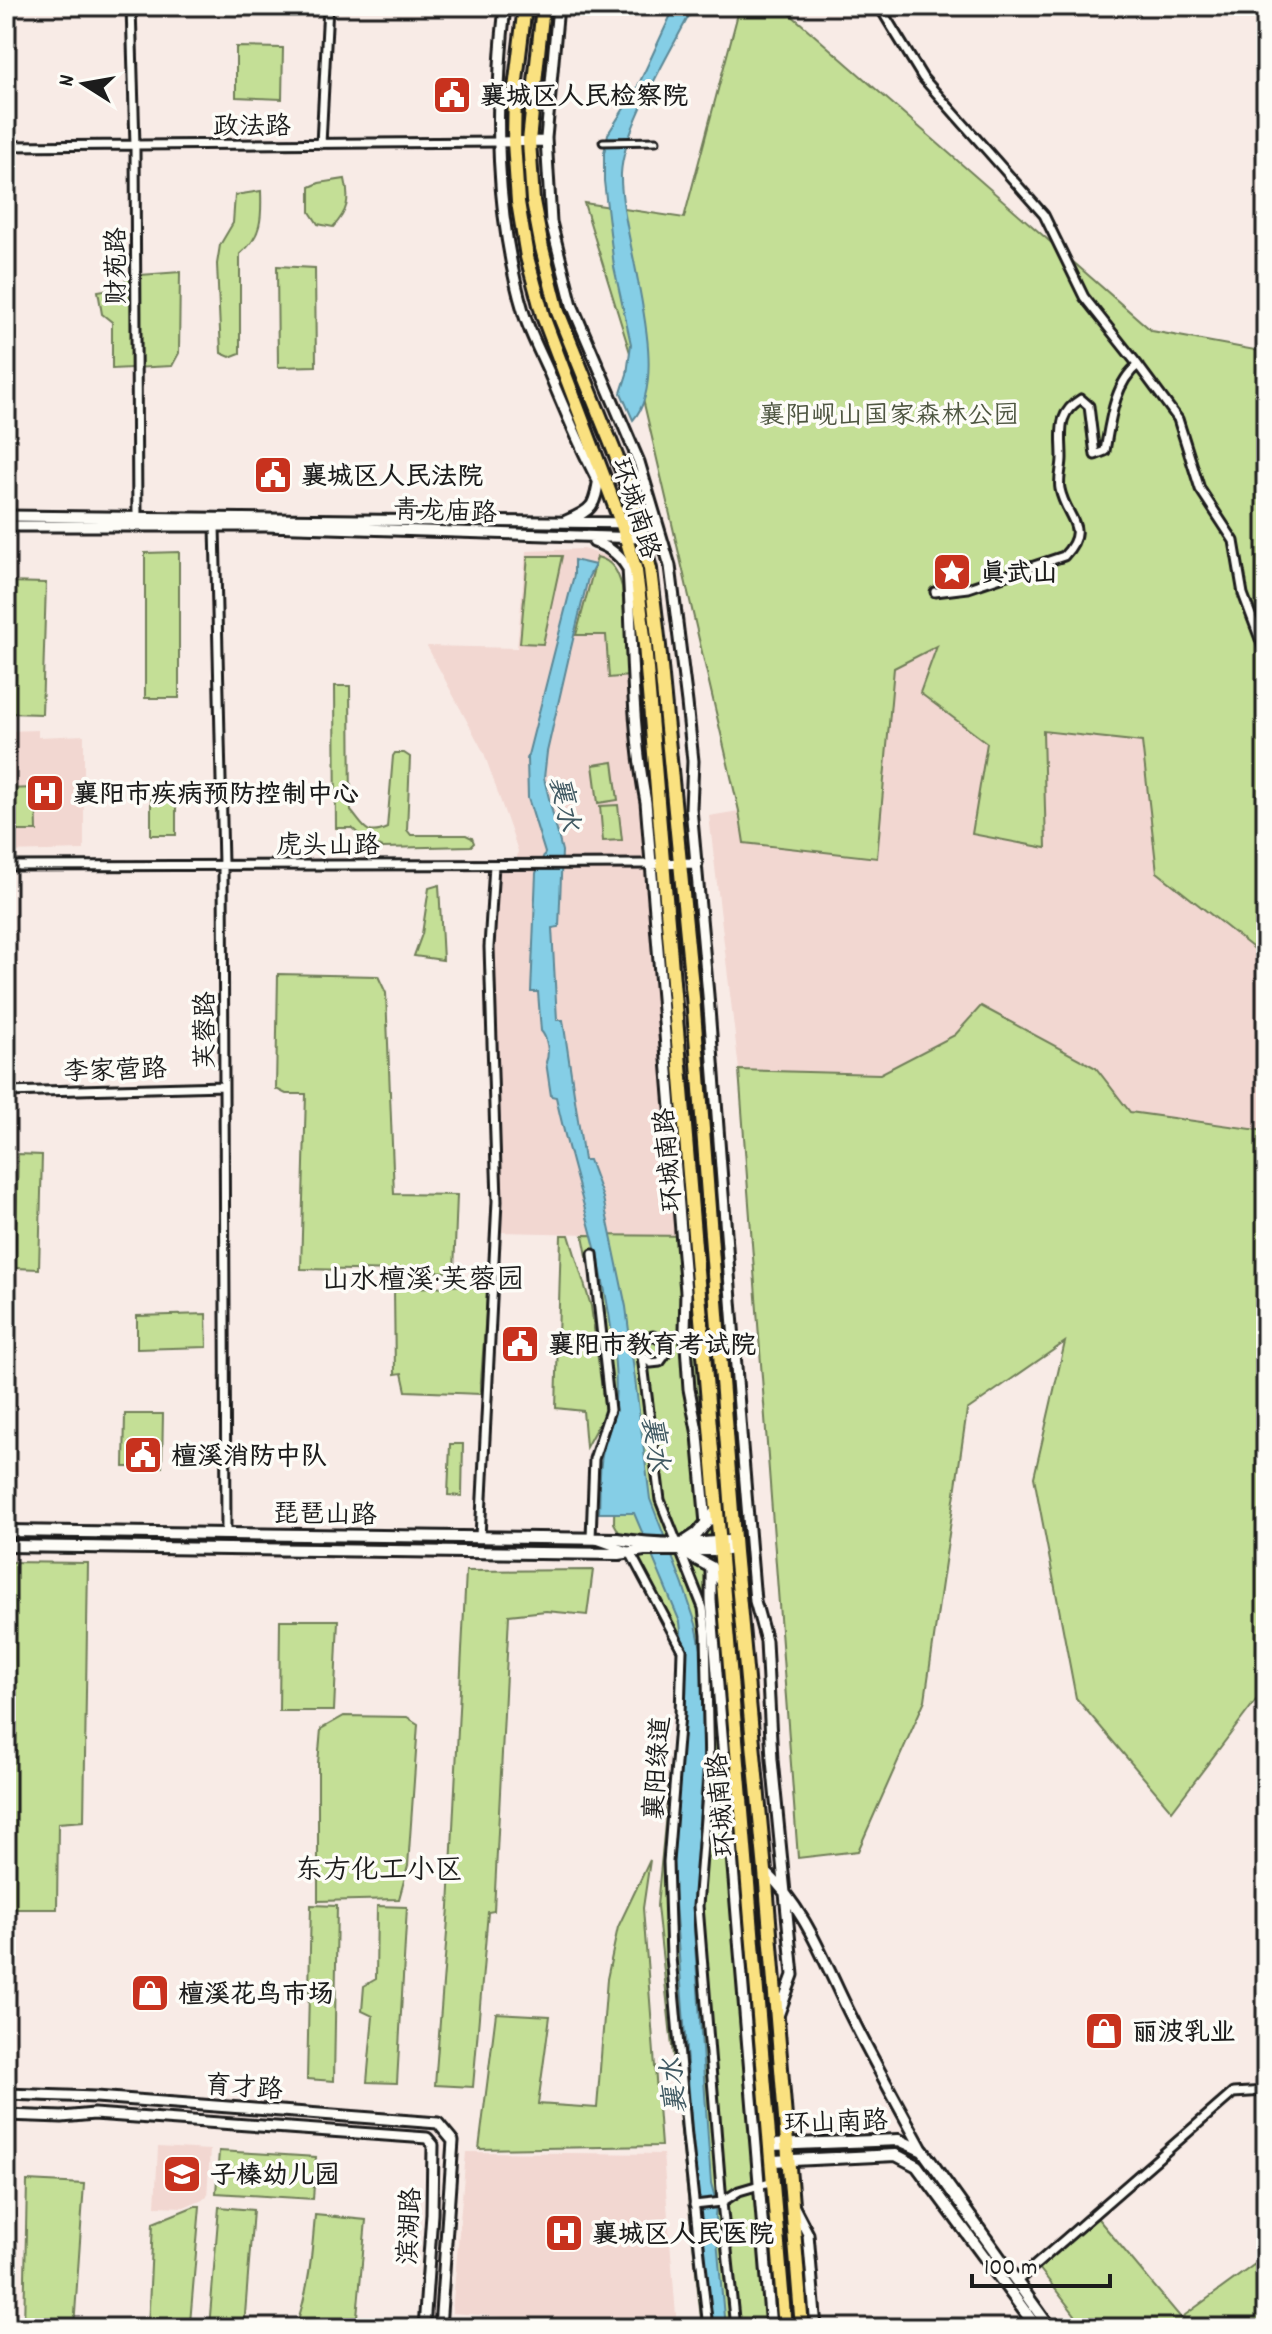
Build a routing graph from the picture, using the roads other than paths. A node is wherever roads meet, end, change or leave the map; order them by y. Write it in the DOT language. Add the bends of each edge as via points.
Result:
graph roads {
  1 [pos="131,6"];
  2 [pos="328,6"];
  3 [pos="505,6"];
  4 [pos="525,6"];
  5 [pos="543,6"];
  6 [pos="558,6"];
  7 [pos="879,6"];
  8 [pos="529,141"];
  9 [pos="546,141"];
  10 [pos="656,141"];
  11 [pos="499,142"];
  12 [pos="514,142"];
  13 [pos="603,142"];
  14 [pos="321,144"];
  15 [pos="6,146"];
  16 [pos="135,146"];
  17 [pos="1138,365"];
  18 [pos="601,466"];
  19 [pos="598,481"];
  20 [pos="6,516"];
  21 [pos="137,521"];
  22 [pos="638,523"];
  23 [pos="561,524"];
  24 [pos="622,525"];
  25 [pos="6,526"];
  26 [pos="215,526"];
  27 [pos="575,537"];
  28 [pos="642,538"];
  29 [pos="626,539"];
  30 [pos="628,568"];
  31 [pos="935,592"];
  32 [pos="639,596"];
  33 [pos="1266,655"];
  34 [pos="697,863"];
  35 [pos="223,864"];
  36 [pos="657,864"];
  37 [pos="680,864"];
  38 [pos="494,865"];
  39 [pos="6,866"];
  40 [pos="224,1086"];
  41 [pos="6,1092"];
  42 [pos="593,1254"];
  43 [pos="644,1357"];
  44 [pos="717,1510"];
  45 [pos="706,1524"];
  46 [pos="6,1531"];
  47 [pos="226,1534"];
  48 [pos="480,1537"];
  49 [pos="591,1538"];
  50 [pos="751,1544"];
  51 [pos="735,1545"];
  52 [pos="6,1546"];
  53 [pos="644,1546"];
  54 [pos="720,1546"];
  55 [pos="679,1547"];
  56 [pos="630,1552"];
  57 [pos="711,1567"];
  58 [pos="723,1583"];
  59 [pos="765,1871"];
  60 [pos="786,1890"];
  61 [pos="777,2020"];
  62 [pos="1266,2091"];
  63 [pos="6,2094"];
  64 [pos="6,2115"];
  65 [pos="418,2136"];
  66 [pos="787,2144"];
  67 [pos="771,2145"];
  68 [pos="923,2151"];
  69 [pos="452,2158"];
  70 [pos="788,2159"];
  71 [pos="772,2161"];
  72 [pos="773,2181"];
  73 [pos="758,2185"];
  74 [pos="722,2202"];
  75 [pos="695,2204"];
  76 [pos="792,2204"];
  77 [pos="1016,2282"];
  78 [pos="424,2328"];
  79 [pos="440,2328"];
  80 [pos="708,2328"];
  81 [pos="735,2328"];
  82 [pos="771,2328"];
  83 [pos="785,2328"];
  84 [pos="802,2328"];
  85 [pos="816,2328"];
  86 [pos="1037,2328"];
  87 [pos="1050,2328"];
  1 -- 16 [label="street, 财苑路"];
  2 -- 14 [label="street"];
  3 -- 11 [label="street"];
  4 -- 12 [label="highway, 环城南路"];
  5 -- 8 [label="highway, 环城南路"];
  6 -- 9 [label="street"];
  7 -- 17 [label="street" via="923,78 1044,215 1084,297"];
  8 -- 9 [label="street"];
  8 -- 12 [label="street"];
  8 -- 22 [label="highway, 环城南路" via="533,201 558,312"];
  9 -- 34 [label="street" via="551,222 572,305 639,462 670,566 693,761"];
  10 -- 13 [label="street"];
  11 -- 12 [label="street"];
  11 -- 14 [label="street, 政法路"];
  11 -- 19 [label="street" via="508,241 525,316"];
  12 -- 18 [label="highway, 环城南路" via="527,257"];
  14 -- 16 [label="street, 政法路"];
  15 -- 16 [label="street, 政法路"];
  16 -- 21 [label="street, 财苑路"];
  17 -- 31 [label="street" via="1127,373 1105,451 1095,455 1089,406 1081,399 1064,413 1060,424 1060,488 1077,527 1074,545 1064,556 968,588"];
  17 -- 33 [label="street" via="1178,419 1200,489 1234,541 1243,594"];
  18 -- 19 [label="street"];
  18 -- 24 [label="highway, 环城南路"];
  19 -- 23 [label="street" via="589,510"];
  20 -- 21 [label="street, 青龙庙路"];
  21 -- 23 [label="street, 青龙庙路"];
  21 -- 25 [label="street, 青龙庙路"];
  21 -- 26 [label="street, 青龙庙路"];
  22 -- 24 [label="street, 青龙庙路"];
  22 -- 28 [label="highway, 环城南路"];
  23 -- 24 [label="street, 青龙庙路"];
  24 -- 29 [label="highway, 环城南路"];
  26 -- 27 [label="street, 青龙庙路"];
  26 -- 35 [label="street, 芙蓉路"];
  27 -- 29 [label="street, 青龙庙路"];
  27 -- 30 [label="street" via="604,545"];
  28 -- 29 [label="street, 青龙庙路"];
  28 -- 37 [label="highway, 环城南路" via="658,630"];
  29 -- 32 [label="highway, 环城南路"];
  30 -- 32 [label="street"];
  30 -- 36 [label="street" via="638,760"];
  32 -- 36 [label="highway, 环城南路"];
  34 -- 37 [label="street"];
  34 -- 50 [label="street"];
  35 -- 38 [label="street, 虎头山路"];
  35 -- 39 [label="street, 虎头山路"];
  35 -- 40 [label="street, 芙蓉路"];
  36 -- 37 [label="street"];
  36 -- 38 [label="street, 虎头山路"];
  36 -- 44 [label="highway, 环城南路"];
  36 -- 45 [label="street" via="689,1389"];
  37 -- 51 [label="highway, 环城南路"];
  38 -- 48 [label="street" via="489,947 497,1201"];
  40 -- 41 [label="street, 李家营路"];
  40 -- 47 [label="street, 芙蓉路"];
  42 -- 49 [label="street" via="610,1410 594,1459"];
  43 -- 55 [label="street, 襄阳绿道" via="660,1362 667,1346 657,1337 642,1344 660,1500"];
  44 -- 45 [label="main road"];
  44 -- 54 [label="highway, 环城南路"];
  45 -- 55 [label="main road"];
  46 -- 47 [label="main road, 琵琶山路"];
  47 -- 48 [label="main road, 琵琶山路"];
  48 -- 49 [label="main road, 琵琶山路"];
  49 -- 53 [label="main road, 琵琶山路"];
  49 -- 56 [label="street"];
  50 -- 51 [label="street"];
  50 -- 60 [label="street" via="755,1601 766,1641"];
  51 -- 54 [label="main road"];
  51 -- 59 [label="highway, 环城南路"];
  52 -- 56 [label="main road, 琵琶山路"];
  53 -- 55 [label="main road"];
  53 -- 56 [label="main road, 琵琶山路"];
  54 -- 55 [label="main road"];
  54 -- 58 [label="highway, 环城南路"];
  55 -- 57 [label="main road"];
  55 -- 74 [label="street, 襄阳绿道" via="703,1608 706,1635 709,1768 698,1906"];
  56 -- 75 [label="street, 襄阳绿道" via="682,1650 668,1862 671,1957"];
  57 -- 58 [label="main road"];
  57 -- 73 [label="street"];
  58 -- 67 [label="highway, 环城南路"];
  59 -- 60 [label="street"];
  59 -- 61 [label="highway, 环城南路"];
  60 -- 61 [label="street" via="793,1975"];
  60 -- 68 [label="street"];
  61 -- 66 [label="highway, 环城南路"];
  62 -- 77 [label="street" via="1233,2093"];
  63 -- 69 [label="street, 育才路" via="418,2120 446,2129 453,2141"];
  64 -- 65 [label="street, 育才路" via="94,2114"];
  65 -- 78 [label="street, 滨湖路" via="433,2145"];
  66 -- 67 [label="main road, 环山南路"];
  66 -- 68 [label="main road, 环山南路" via="899,2140"];
  66 -- 70 [label="highway, 环城南路"];
  67 -- 71 [label="highway, 环城南路"];
  68 -- 77 [label="main road, 环山南路"];
  69 -- 79 [label="street, 滨湖路"];
  70 -- 71 [label="main road, 环山南路"];
  70 -- 76 [label="highway, 环城南路"];
  70 -- 86 [label="main road, 环山南路" via="896,2155 917,2166"];
  71 -- 72 [label="highway, 环城南路"];
  72 -- 73 [label="street"];
  72 -- 83 [label="highway, 环城南路"];
  73 -- 74 [label="street"];
  73 -- 82 [label="street"];
  74 -- 75 [label="street"];
  74 -- 81 [label="street, 襄阳绿道"];
  75 -- 80 [label="street, 襄阳绿道"];
  76 -- 84 [label="highway, 环城南路"];
  76 -- 85 [label="street" via="808,2234"];
  77 -- 87 [label="main road, 环山南路"];
}
